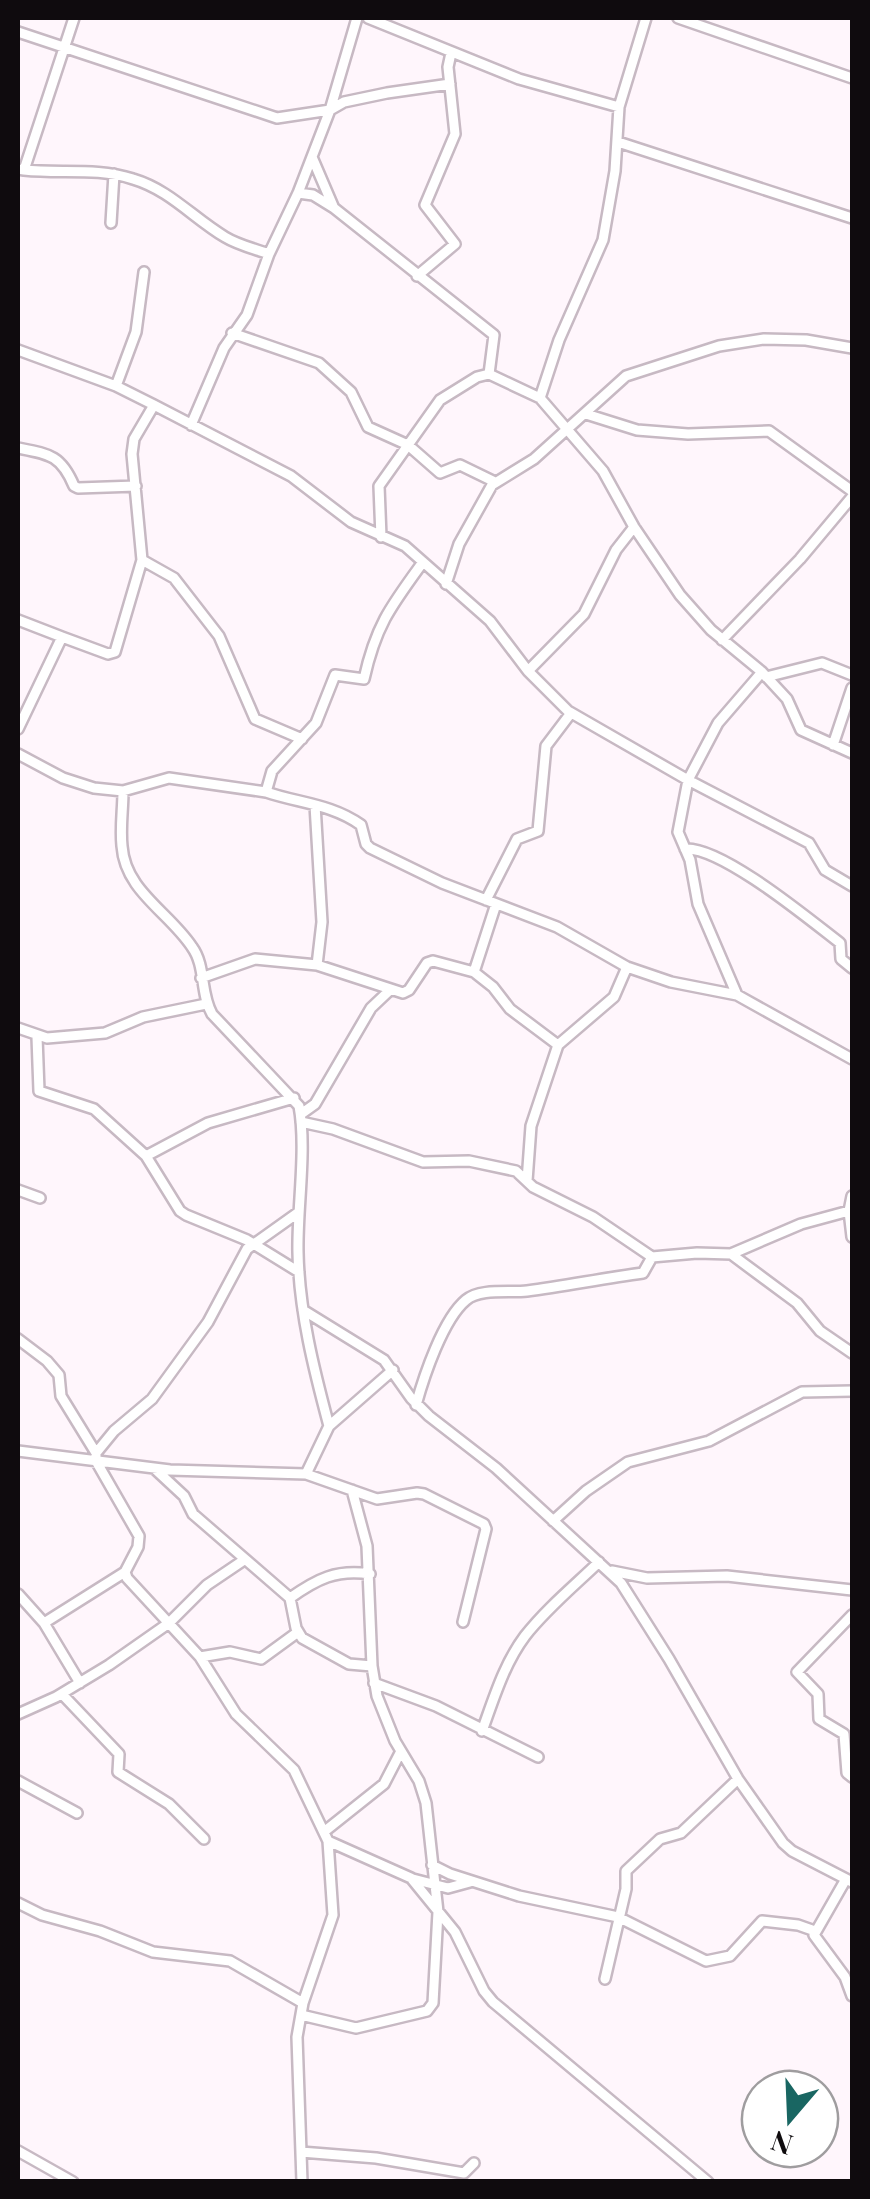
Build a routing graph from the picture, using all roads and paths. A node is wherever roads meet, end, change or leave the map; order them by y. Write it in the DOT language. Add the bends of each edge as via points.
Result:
graph roads {
  1 [pos="74,18"];
  2 [pos="358,18"];
  3 [pos="368,18"];
  4 [pos="646,18"];
  5 [pos="678,18"];
  6 [pos="18,32"];
  7 [pos="64,48"];
  8 [pos="450,54"];
  9 [pos="852,78"];
  10 [pos="450,84"];
  11 [pos="619,108"];
  12 [pos="330,110"];
  13 [pos="618,142"];
  14 [pos="312,157"];
  15 [pos="21,170"];
  16 [pos="114,174"];
  17 [pos="298,194"];
  18 [pos="334,208"];
  19 [pos="852,218"];
  20 [pos="111,223"];
  21 [pos="269,254"];
  22 [pos="144,272"];
  23 [pos="417,276"];
  24 [pos="232,333"];
  25 [pos="852,348"];
  26 [pos="18,350"];
  27 [pos="489,374"];
  28 [pos="116,386"];
  29 [pos="540,398"];
  30 [pos="154,405"];
  31 [pos="586,414"];
  32 [pos="191,425"];
  33 [pos="566,431"];
  34 [pos="408,445"];
  35 [pos="18,448"];
  36 [pos="495,482"];
  37 [pos="136,486"];
  38 [pos="852,494"];
  39 [pos="634,527"];
  40 [pos="381,536"];
  41 [pos="142,560"];
  42 [pos="423,562"];
  43 [pos="446,584"];
  44 [pos="18,620"];
  45 [pos="62,638"];
  46 [pos="722,640"];
  47 [pos="528,671"];
  48 [pos="764,674"];
  49 [pos="852,674"];
  50 [pos="852,688"];
  51 [pos="571,713"];
  52 [pos="18,729"];
  53 [pos="302,739"];
  54 [pos="834,745"];
  55 [pos="852,753"];
  56 [pos="18,754"];
  57 [pos="688,780"];
  58 [pos="123,791"];
  59 [pos="266,792"];
  60 [pos="315,805"];
  61 [pos="685,849"];
  62 [pos="852,886"];
  63 [pos="491,902"];
  64 [pos="852,938"];
  65 [pos="840,954"];
  66 [pos="316,966"];
  67 [pos="627,967"];
  68 [pos="852,968"];
  69 [pos="474,972"];
  70 [pos="202,978"];
  71 [pos="728,979"];
  72 [pos="390,990"];
  73 [pos="723,993"];
  74 [pos="737,995"];
  75 [pos="206,1004"];
  76 [pos="18,1028"];
  77 [pos="37,1037"];
  78 [pos="558,1046"];
  79 [pos="852,1059"];
  80 [pos="294,1098"];
  81 [pos="301,1118"];
  82 [pos="146,1156"];
  83 [pos="527,1183"];
  84 [pos="18,1190"];
  85 [pos="852,1196"];
  86 [pos="40,1198"];
  87 [pos="849,1211"];
  88 [pos="299,1212"];
  89 [pos="852,1238"];
  90 [pos="253,1244"];
  91 [pos="731,1254"];
  92 [pos="652,1257"];
  93 [pos="299,1272"];
  94 [pos="303,1310"];
  95 [pos="18,1340"];
  96 [pos="852,1353"];
  97 [pos="393,1370"];
  98 [pos="852,1391"];
  99 [pos="416,1405"];
  100 [pos="329,1426"];
  101 [pos="18,1451"];
  102 [pos="96,1457"];
  103 [pos="154,1468"];
  104 [pos="306,1474"];
  105 [pos="352,1490"];
  106 [pos="553,1521"];
  107 [pos="244,1560"];
  108 [pos="599,1562"];
  109 [pos="608,1570"];
  110 [pos="125,1572"];
  111 [pos="370,1574"];
  112 [pos="852,1590"];
  113 [pos="18,1594"];
  114 [pos="290,1598"];
  115 [pos="852,1615"];
  116 [pos="169,1622"];
  117 [pos="463,1622"];
  118 [pos="44,1623"];
  119 [pos="298,1632"];
  120 [pos="200,1657"];
  121 [pos="372,1666"];
  122 [pos="80,1683"];
  123 [pos="374,1683"];
  124 [pos="62,1694"];
  125 [pos="18,1714"];
  126 [pos="482,1731"];
  127 [pos="400,1753"];
  128 [pos="538,1757"];
  129 [pos="852,1777"];
  130 [pos="738,1780"];
  131 [pos="18,1781"];
  132 [pos="77,1813"];
  133 [pos="327,1836"];
  134 [pos="204,1839"];
  135 [pos="432,1865"];
  136 [pos="411,1878"];
  137 [pos="849,1880"];
  138 [pos="473,1881"];
  139 [pos="434,1886"];
  140 [pos="18,1903"];
  141 [pos="438,1912"];
  142 [pos="618,1917"];
  143 [pos="814,1932"];
  144 [pos="604,1978"];
  145 [pos="852,1996"];
  146 [pos="303,2003"];
  147 [pos="301,2015"];
  148 [pos="18,2151"];
  149 [pos="301,2152"];
  150 [pos="474,2162"];
  151 [pos="72,2182"];
  152 [pos="302,2182"];
  153 [pos="708,2182"];
  1 -- 7 [label="street"];
  2 -- 12 [label="street"];
  3 -- 8 [label="street"];
  4 -- 11 [label="street"];
  5 -- 9 [label="street"];
  6 -- 7 [label="street"];
  7 -- 12 [label="street" via="277,118"];
  7 -- 15 [label="street"];
  8 -- 10 [label="street"];
  8 -- 11 [label="street"];
  10 -- 12 [label="street"];
  10 -- 23 [label="street" via="455,134 426,206 455,244"];
  11 -- 13 [label="street"];
  12 -- 14 [label="street"];
  13 -- 19 [label="street"];
  13 -- 29 [label="street" via="603,240"];
  14 -- 17 [label="street"];
  14 -- 18 [label="street"];
  15 -- 16 [label="street"];
  16 -- 20 [label="street"];
  16 -- 21 [label="street" via="159,189 224,237"];
  17 -- 18 [label="street"];
  17 -- 21 [label="street"];
  18 -- 23 [label="street"];
  21 -- 24 [label="street" via="253,302"];
  22 -- 28 [label="street" via="134,340"];
  23 -- 27 [label="street" via="494,334"];
  24 -- 32 [label="street"];
  24 -- 34 [label="street" via="319,363 351,392 368,427"];
  25 -- 31 [label="street" via="785,339 719,346 632,373"];
  26 -- 28 [label="street"];
  27 -- 29 [label="street"];
  27 -- 34 [label="street" via="440,400"];
  28 -- 30 [label="street"];
  29 -- 33 [label="street"];
  30 -- 32 [label="street"];
  30 -- 37 [label="street" via="134,439"];
  31 -- 33 [label="street"];
  31 -- 38 [label="street" via="637,430 770,431"];
  32 -- 40 [label="street" via="292,476 351,522"];
  33 -- 36 [label="street"];
  33 -- 39 [label="street" via="603,470"];
  34 -- 36 [label="street" via="440,472 460,465"];
  34 -- 40 [label="street" via="378,491"];
  35 -- 37 [label="street" via="63,464 78,488"];
  36 -- 43 [label="street" via="465,530"];
  37 -- 41 [label="street"];
  38 -- 46 [label="street"];
  39 -- 46 [label="street" via="680,595"];
  39 -- 47 [label="street" via="584,614"];
  40 -- 42 [label="street"];
  41 -- 45 [label="street" via="116,652"];
  41 -- 53 [label="street" via="174,578 219,636 255,719"];
  42 -- 43 [label="street"];
  42 -- 53 [label="street" via="385,614 364,679 335,676"];
  43 -- 47 [label="street" via="490,621"];
  44 -- 45 [label="street"];
  45 -- 52 [label="street"];
  46 -- 48 [label="street"];
  47 -- 51 [label="street"];
  48 -- 49 [label="street" via="822,663"];
  48 -- 54 [label="street" via="787,699 801,730"];
  48 -- 57 [label="street" via="718,723"];
  50 -- 54 [label="street"];
  51 -- 57 [label="street"];
  51 -- 63 [label="street" via="545,751 538,831 512,846"];
  53 -- 59 [label="street" via="272,770"];
  54 -- 55 [label="street"];
  56 -- 58 [label="street" via="63,778"];
  57 -- 61 [label="street" via="678,832"];
  57 -- 62 [label="street" via="809,843 825,870"];
  58 -- 59 [label="street" via="170,778"];
  58 -- 70 [label="street" via="127,868 194,948"];
  59 -- 60 [label="street"];
  60 -- 63 [label="street" via="361,824 370,848"];
  60 -- 66 [label="street" via="322,922"];
  61 -- 65 [label="street" via="698,849 782,898 840,943"];
  61 -- 71 [label="street"];
  63 -- 67 [label="street" via="557,927"];
  63 -- 69 [label="street"];
  64 -- 65 [label="street"];
  65 -- 68 [label="street"];
  66 -- 70 [label="street" via="254,959"];
  66 -- 72 [label="street"];
  67 -- 73 [label="street"];
  67 -- 78 [label="street" via="614,997"];
  69 -- 72 [label="street" via="430,961 406,993"];
  69 -- 78 [label="street"];
  70 -- 75 [label="street"];
  71 -- 73 [label="street"];
  71 -- 74 [label="street"];
  72 -- 81 [label="street"];
  73 -- 74 [label="street"];
  74 -- 79 [label="street"];
  75 -- 77 [label="street" via="105,1033"];
  75 -- 80 [label="street"];
  76 -- 77 [label="street"];
  77 -- 82 [label="street" via="39,1091 94,1109"];
  78 -- 83 [label="street" via="531,1126"];
  80 -- 81 [label="street"];
  80 -- 82 [label="street" via="208,1124"];
  81 -- 83 [label="street" via="423,1162 502,1166 520,1172"];
  81 -- 88 [label="street"];
  82 -- 90 [label="street" via="180,1210"];
  83 -- 92 [label="street"];
  84 -- 86 [label="street"];
  85 -- 87 [label="street"];
  87 -- 89 [label="street"];
  87 -- 91 [label="street"];
  88 -- 90 [label="street"];
  88 -- 93 [label="street"];
  90 -- 93 [label="street"];
  90 -- 102 [label="street" via="163,1384"];
  91 -- 92 [label="street"];
  91 -- 96 [label="street"];
  92 -- 99 [label="street" via="643,1273 474,1295 446,1330"];
  93 -- 94 [label="street"];
  94 -- 97 [label="street"];
  94 -- 100 [label="street"];
  95 -- 102 [label="street" via="59,1376 61,1396"];
  97 -- 99 [label="street"];
  97 -- 100 [label="street"];
  98 -- 106 [label="street" via="802,1392 708,1441 638,1458 586,1490"];
  99 -- 106 [label="street"];
  100 -- 104 [label="street"];
  101 -- 102 [label="street"];
  102 -- 103 [label="street"];
  102 -- 110 [label="street" via="138,1536"];
  103 -- 104 [label="street"];
  103 -- 107 [label="street"];
  104 -- 105 [label="street"];
  105 -- 111 [label="street"];
  105 -- 117 [label="street" via="382,1500 424,1494 484,1524"];
  106 -- 108 [label="street"];
  107 -- 114 [label="street"];
  107 -- 116 [label="street"];
  108 -- 109 [label="street"];
  108 -- 126 [label="street" via="528,1632"];
  109 -- 112 [label="street"];
  109 -- 130 [label="street" via="669,1658"];
  110 -- 116 [label="street"];
  110 -- 118 [label="street"];
  111 -- 114 [label="street" via="327,1575"];
  111 -- 121 [label="street"];
  113 -- 118 [label="street"];
  114 -- 119 [label="street"];
  115 -- 129 [label="street" via="797,1672 818,1694 821,1721 844,1734"];
  116 -- 120 [label="street"];
  116 -- 122 [label="street"];
  118 -- 122 [label="street"];
  119 -- 120 [label="street" via="261,1659 230,1652"];
  119 -- 121 [label="street" via="349,1664"];
  120 -- 133 [label="street" via="236,1714 294,1770"];
  121 -- 123 [label="street"];
  122 -- 124 [label="street"];
  123 -- 126 [label="street"];
  123 -- 127 [label="street"];
  124 -- 125 [label="street"];
  124 -- 134 [label="street" via="120,1754 118,1772 169,1804"];
  126 -- 128 [label="street"];
  127 -- 133 [label="street" via="378,1790 349,1808"];
  127 -- 135 [label="street" via="424,1791"];
  130 -- 137 [label="street" via="783,1843"];
  130 -- 142 [label="street" via="626,1872"];
  131 -- 132 [label="street"];
  133 -- 136 [label="street"];
  133 -- 146 [label="street" via="333,1915"];
  135 -- 138 [label="street"];
  135 -- 139 [label="street"];
  136 -- 139 [label="street"];
  136 -- 141 [label="street"];
  137 -- 143 [label="street"];
  138 -- 139 [label="street"];
  138 -- 142 [label="street"];
  139 -- 141 [label="street"];
  140 -- 146 [label="street" via="152,1952 230,1962"];
  141 -- 147 [label="street" via="431,2008 356,2028"];
  141 -- 153 [label="street" via="492,2002"];
  142 -- 143 [label="street" via="712,1961 730,1956 762,1921"];
  142 -- 144 [label="street"];
  143 -- 145 [label="street"];
  146 -- 147 [label="street"];
  147 -- 149 [label="street"];
  148 -- 151 [label="street"];
  149 -- 150 [label="street" via="464,2173"];
  149 -- 152 [label="street"];
}
